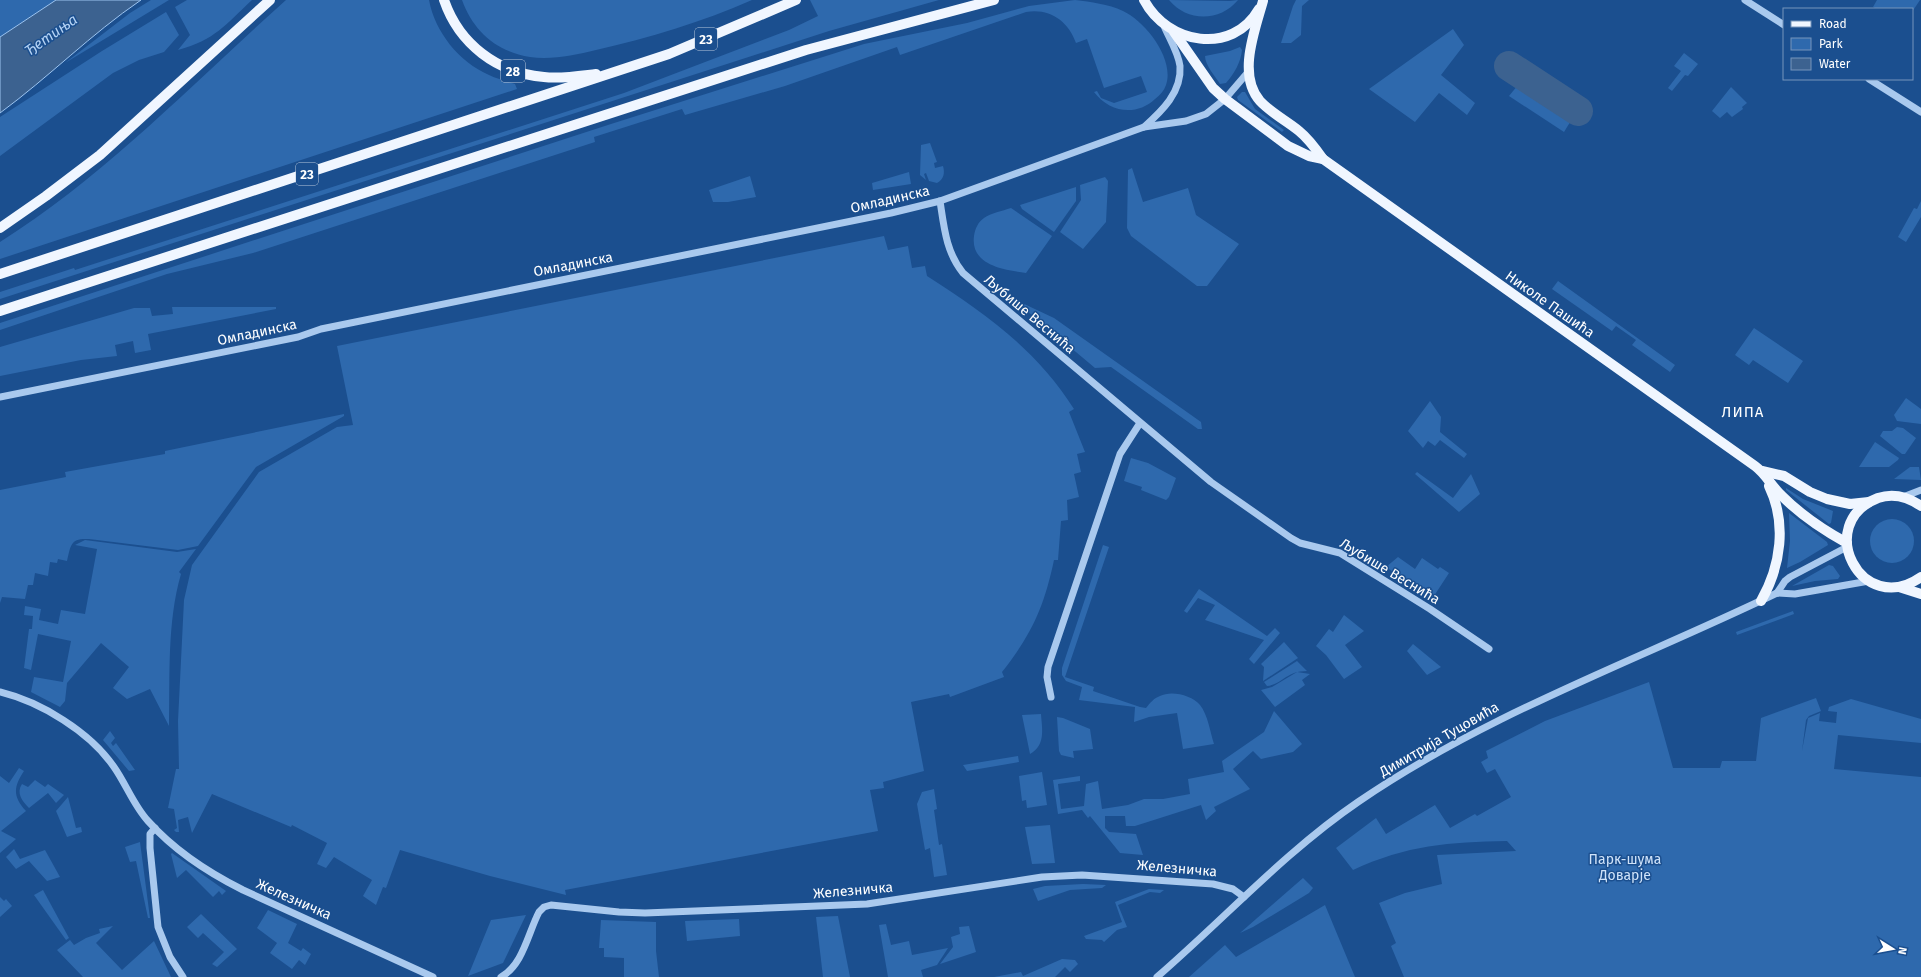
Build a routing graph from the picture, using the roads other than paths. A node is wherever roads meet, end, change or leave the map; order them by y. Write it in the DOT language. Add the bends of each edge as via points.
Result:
graph roads {
  1 [pos="270,0"];
  2 [pos="444,0"];
  3 [pos="796,0"];
  4 [pos="994,0"];
  5 [pos="1144,0"];
  6 [pos="1745,0"];
  7 [pos="1264,1"];
  8 [pos="1783,24"];
  9 [pos="1164,26"];
  10 [pos="1174,32"];
  11 [pos="1249,70"];
  12 [pos="614,73"];
  13 [pos="1871,80"];
  14 [pos="1225,99"];
  15 [pos="1921,112"];
  16 [pos="1144,127"];
  17 [pos="1323,159"];
  18 [pos="940,201"];
  19 [pos="0,228"];
  20 [pos="0,274"];
  21 [pos="0,311"];
  22 [pos="0,397"];
  23 [pos="1140,423"];
  24 [pos="1762,471"];
  25 [pos="1921,490"];
  26 [pos="1903,497"];
  27 [pos="1869,502"];
  28 [pos="1921,506"];
  29 [pos="1847,545"];
  30 [pos="1921,577"];
  31 [pos="1869,581"];
  32 [pos="1900,587"];
  33 [pos="1777,593"];
  34 [pos="1921,594"];
  35 [pos="1761,601"];
  36 [pos="1489,649"];
  37 [pos="0,692"];
  38 [pos="1051,697"];
  39 [pos="155,828"];
  40 [pos="1244,897"];
  41 [pos="183,977"];
  42 [pos="433,977"];
  43 [pos="501,977"];
  44 [pos="1157,977"];
  1 -- 19 [label="main road" via="100,155"];
  2 -- 12 [label="main road, 28" via="467,41 477,51 502,66 546,78"];
  3 -- 12 [label="main road, 23" via="669,54"];
  4 -- 21 [label="main road" via="806,50"];
  5 -- 9 [label="main road" via="1155,18"];
  6 -- 8 [label="street"];
  7 -- 10 [label="main road" via="1257,13 1243,27 1224,36 1204,39"];
  7 -- 11 [label="main road, Николе Пашића" via="1253,40"];
  9 -- 10 [label="main road"];
  9 -- 16 [label="street, Омладинска" via="1180,65 1179,76 1165,108"];
  10 -- 14 [label="main road, Николе Пашића" via="1213,88"];
  11 -- 14 [label="street, Омладинска"];
  11 -- 17 [label="main road, Николе Пашића" via="1252,85 1260,101 1305,136"];
  12 -- 20 [label="main road, 23"];
  13 -- 15 [label="street"];
  14 -- 16 [label="street, Омладинска" via="1212,110 1186,121"];
  14 -- 17 [label="main road, Николе Пашића" via="1288,146 1309,156"];
  16 -- 18 [label="street, Омладинска"];
  17 -- 24 [label="main road, Николе Пашића"];
  18 -- 22 [label="street, Омладинска" via="322,329 298,337"];
  18 -- 23 [label="street, Љубише Веснића" via="948,249 963,273"];
  23 -- 36 [label="street, Љубише Веснића" via="1211,482 1290,538 1340,553"];
  23 -- 38 [label="street" via="1120,454 1048,667"];
  24 -- 27 [label="main road, Николе Пашића" via="1784,476 1826,499 1850,504"];
  24 -- 29 [label="main road, Николе Пашића" via="1782,497"];
  24 -- 35 [label="main road" via="1775,500 1780,540 1770,582"];
  25 -- 26 [label="street"];
  26 -- 27 [label="main road, Николе Пашића" via="1882,497"];
  26 -- 28 [label="main road"];
  27 -- 29 [label="main road" via="1853,518 1847,532"];
  29 -- 31 [label="main road" via="1854,567"];
  29 -- 33 [label="street, Димитрија Туцовића" via="1790,577"];
  30 -- 32 [label="main road"];
  31 -- 32 [label="main road" via="1889,588"];
  31 -- 33 [label="street, Димитрија Туцовића" via="1795,594"];
  32 -- 34 [label="main road"];
  33 -- 35 [label="street, Димитрија Туцовића"];
  35 -- 40 [label="street, Димитрија Туцовића" via="1533,702 1436,753 1350,808"];
  37 -- 39 [label="street, Железничка" via="50,712 102,752"];
  39 -- 41 [label="street" via="150,834 150,848 158,927 167,952"];
  39 -- 42 [label="street, Железничка" via="184,853 230,884"];
  40 -- 43 [label="street, Железничка" via="1233,889 1213,884 1082,875 1042,877 842,906 645,913 551,905 539,912 515,965"];
  40 -- 44 [label="street, Димитрија Туцовића"];
}
